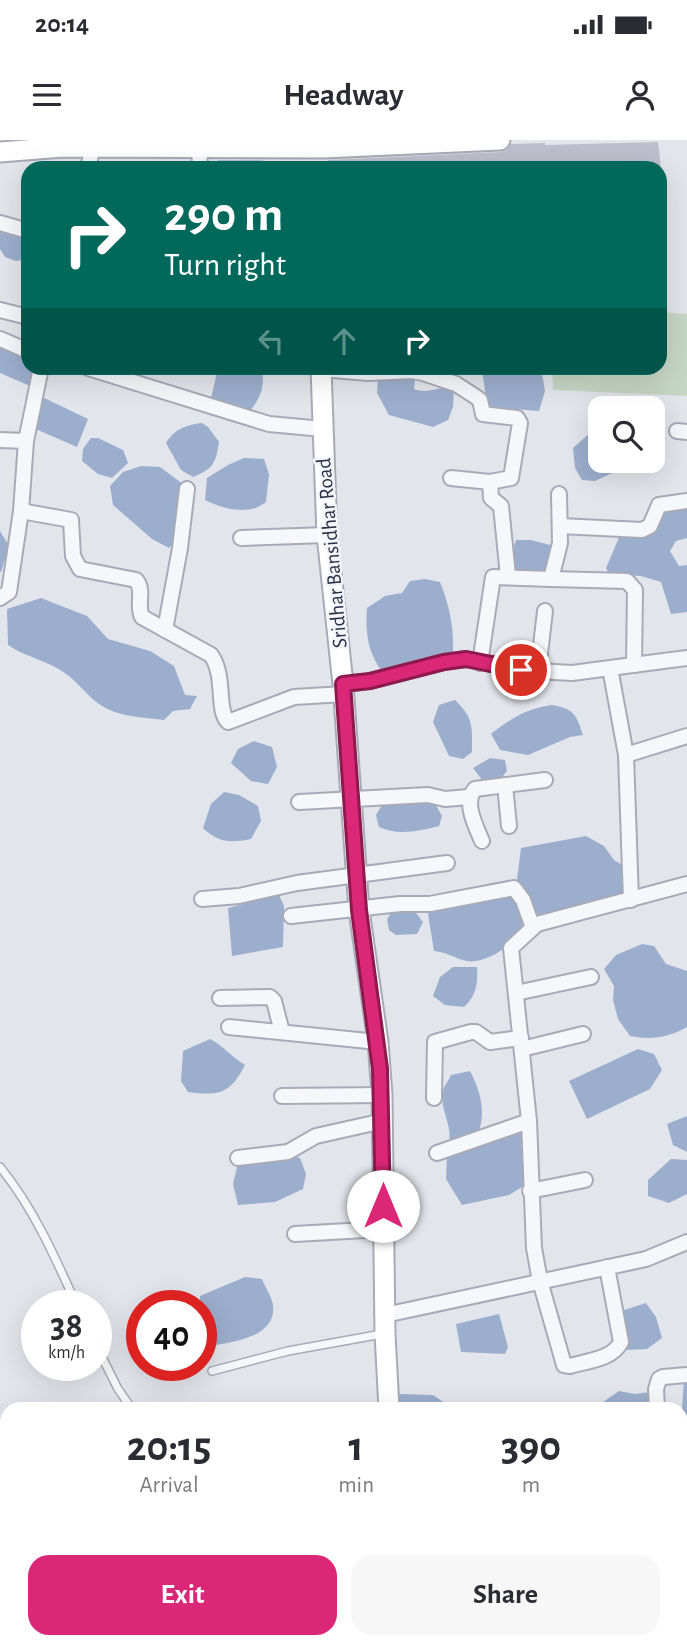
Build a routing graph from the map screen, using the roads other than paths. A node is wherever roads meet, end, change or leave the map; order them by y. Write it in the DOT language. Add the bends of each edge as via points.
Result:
graph roads {
  1 [pos="500,140"];
  2 [pos="41,144"];
  3 [pos="93,146"];
  4 [pos="199,147"];
  5 [pos="0,152"];
  6 [pos="324,158"];
  7 [pos="90,161"];
  8 [pos="200,161"];
  9 [pos="0,223"];
  10 [pos="21,229"];
  11 [pos="0,310"];
  12 [pos="21,315"];
  13 [pos="0,339"];
  14 [pos="21,348"];
  15 [pos="40,375"];
  16 [pos="111,375"];
  17 [pos="321,375"];
  18 [pos="425,375"];
  19 [pos="457,375"];
  20 [pos="456,384"];
  21 [pos="323,429"];
  22 [pos="0,440"];
  23 [pos="26,441"];
  24 [pos="451,478"];
  25 [pos="490,482"];
  26 [pos="187,489"];
  27 [pos="559,494"];
  28 [pos="687,501"];
  29 [pos="21,512"];
  30 [pos="560,526"];
  31 [pos="327,536"];
  32 [pos="240,538"];
  33 [pos="508,576"];
  34 [pos="551,579"];
  35 [pos="0,598"];
  36 [pos="545,611"];
  37 [pos="165,630"];
  38 [pos="687,659"];
  39 [pos="480,663"];
  40 [pos="634,665"];
  41 [pos="610,668"];
  42 [pos="538,671"];
  43 [pos="344,689"];
  44 [pos="687,736"];
  45 [pos="626,755"];
  46 [pos="545,780"];
  47 [pos="505,785"];
  48 [pos="470,797"];
  49 [pos="352,798"];
  50 [pos="299,802"];
  51 [pos="509,826"];
  52 [pos="482,841"];
  53 [pos="447,863"];
  54 [pos="356,876"];
  55 [pos="687,884"];
  56 [pos="202,900"];
  57 [pos="631,900"];
  58 [pos="359,910"];
  59 [pos="291,916"];
  60 [pos="533,928"];
  61 [pos="591,977"];
  62 [pos="516,993"];
  63 [pos="220,998"];
  64 [pos="229,1027"];
  65 [pos="282,1031"];
  66 [pos="583,1034"];
  67 [pos="378,1042"];
  68 [pos="521,1043"];
  69 [pos="382,1095"];
  70 [pos="282,1096"];
  71 [pos="434,1098"];
  72 [pos="383,1121"];
  73 [pos="528,1121"];
  74 [pos="437,1153"];
  75 [pos="238,1158"];
  76 [pos="0,1167"];
  77 [pos="585,1180"];
  78 [pos="530,1191"];
  79 [pos="383,1229"];
  80 [pos="295,1234"];
  81 [pos="687,1242"];
  82 [pos="607,1267"];
  83 [pos="540,1281"];
  84 [pos="70,1290"];
  85 [pos="385,1324"];
  86 [pos="217,1370"];
  87 [pos="687,1375"];
  88 [pos="112,1377"];
  89 [pos="127,1402"];
  90 [pos="389,1402"];
  91 [pos="657,1402"];
  1 -- 6 [label="street"];
  2 -- 3 [label="street"];
  2 -- 5 [label="street"];
  3 -- 4 [label="street"];
  3 -- 7 [label="street"];
  4 -- 6 [label="street"];
  4 -- 8 [label="street"];
  9 -- 10 [label="street"];
  11 -- 12 [label="street"];
  13 -- 14 [label="street"];
  15 -- 23 [label="street"];
  16 -- 21 [label="street" via="269,424"];
  17 -- 21 [label="street, Sridhar Bansidhar Road"];
  18 -- 20 [label="street"];
  19 -- 20 [label="street"];
  20 -- 25 [label="street" via="480,400 483,414 520,421 511,478"];
  21 -- 31 [label="street, Sridhar Bansidhar Road"];
  22 -- 23 [label="street"];
  23 -- 29 [label="street"];
  24 -- 25 [label="street"];
  25 -- 33 [label="street" via="491,498 501,506"];
  26 -- 37 [label="street"];
  27 -- 30 [label="street"];
  28 -- 30 [label="street" via="659,505 650,526 642,530"];
  29 -- 35 [label="street" via="9,592"];
  29 -- 37 [label="street" via="71,520 73,556 80,569 136,580 142,617"];
  30 -- 34 [label="street"];
  31 -- 32 [label="street"];
  31 -- 43 [label="street, Sridhar Bansidhar Road"];
  33 -- 34 [label="street"];
  33 -- 39 [label="street" via="493,577 491,582"];
  34 -- 40 [label="street" via="633,584"];
  36 -- 42 [label="street"];
  37 -- 43 [label="street" via="200,647 217,663 228,722 294,697"];
  38 -- 40 [label="street"];
  39 -- 42 [label="street"];
  39 -- 43 [label="street" via="466,659 444,662"];
  40 -- 41 [label="street"];
  41 -- 42 [label="street"];
  41 -- 45 [label="street"];
  43 -- 49 [label="street, Sridhar Bansidhar Road"];
  44 -- 45 [label="street"];
  45 -- 57 [label="street"];
  46 -- 47 [label="street"];
  47 -- 48 [label="street" via="475,789"];
  47 -- 51 [label="street"];
  48 -- 49 [label="street"];
  48 -- 52 [label="street"];
  49 -- 50 [label="street"];
  49 -- 54 [label="street, Sridhar Bansidhar Road"];
  53 -- 54 [label="street"];
  54 -- 56 [label="street"];
  54 -- 58 [label="street, Sridhar Bansidhar Road"];
  55 -- 57 [label="street"];
  57 -- 60 [label="street" via="537,923"];
  58 -- 59 [label="street"];
  58 -- 60 [label="street" via="430,904 514,888"];
  58 -- 67 [label="street, Sridhar Bansidhar Road"];
  60 -- 62 [label="street" via="511,948"];
  61 -- 62 [label="street"];
  62 -- 68 [label="street"];
  63 -- 65 [label="street" via="270,997"];
  64 -- 65 [label="street"];
  65 -- 67 [label="street"];
  66 -- 68 [label="street"];
  67 -- 69 [label="street, Sridhar Bansidhar Road"];
  68 -- 71 [label="street" via="490,1042 476,1032 435,1042"];
  68 -- 73 [label="street"];
  69 -- 70 [label="street"];
  69 -- 72 [label="street, Sridhar Bansidhar Road"];
  72 -- 75 [label="street" via="316,1136 292,1151"];
  72 -- 79 [label="street, Sridhar Bansidhar Road"];
  73 -- 74 [label="street"];
  73 -- 78 [label="street"];
  76 -- 84 [label="lane" via="40,1226"];
  77 -- 78 [label="street"];
  78 -- 83 [label="street"];
  79 -- 80 [label="street"];
  79 -- 85 [label="street, Sridhar Bansidhar Road"];
  81 -- 82 [label="street" via="646,1259"];
  82 -- 83 [label="street"];
  82 -- 83 [label="street" via="621,1342 613,1353 570,1366 564,1365"];
  83 -- 85 [label="street"];
  85 -- 86 [label="lane"];
  85 -- 90 [label="street, Sridhar Bansidhar Road"];
  87 -- 91 [label="street" via="659,1380"];
  88 -- 89 [label="lane"];
}
